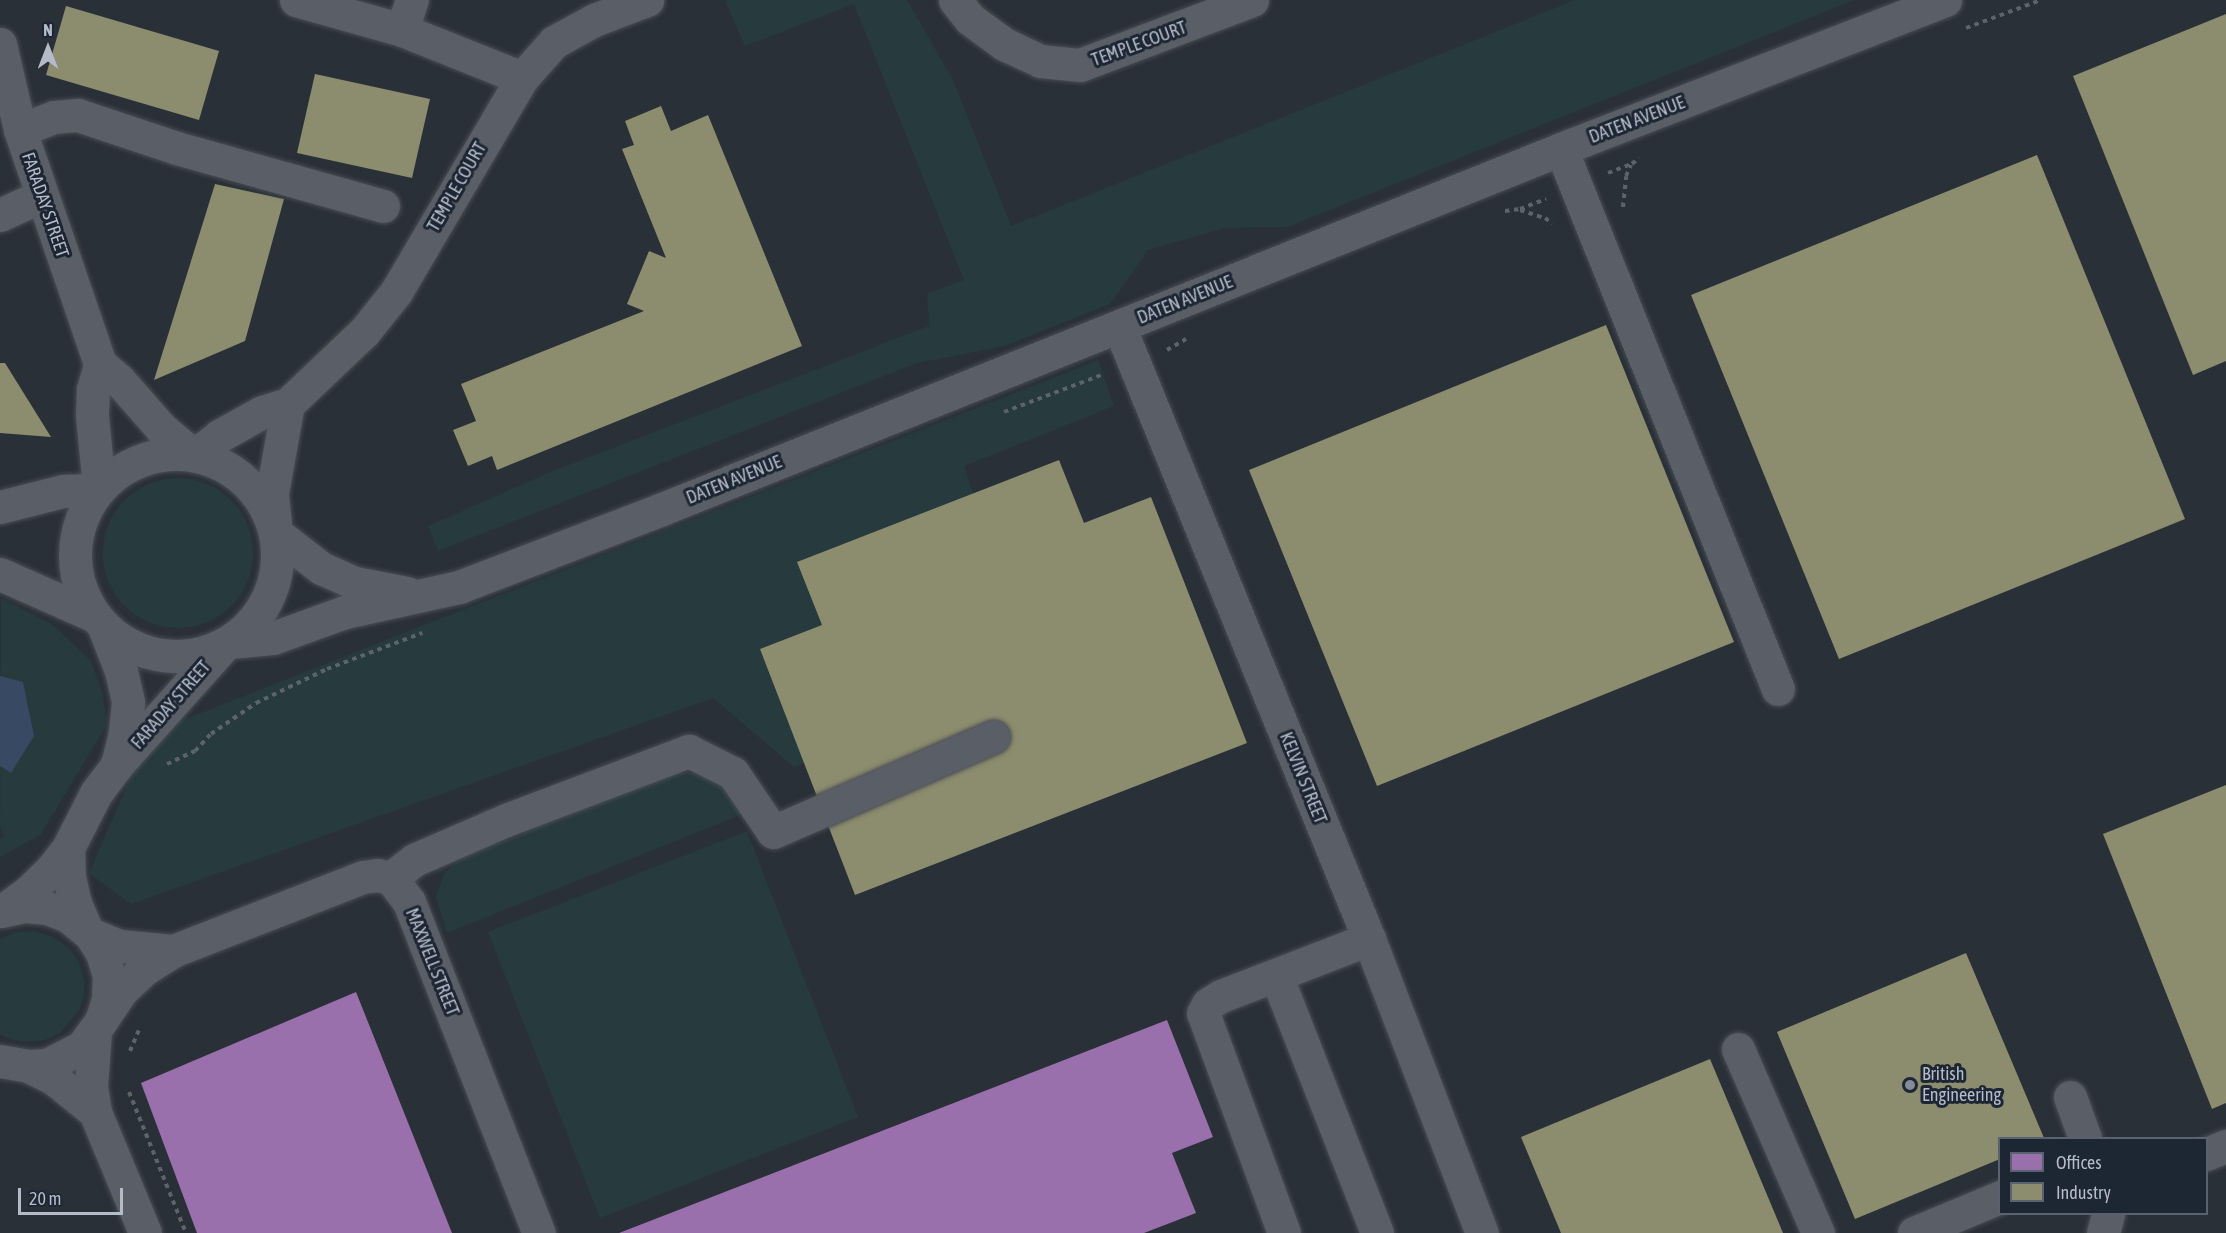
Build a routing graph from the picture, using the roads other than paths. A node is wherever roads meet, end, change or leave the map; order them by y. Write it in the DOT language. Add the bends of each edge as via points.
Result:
graph roads {
  1 [pos="296,0"];
  2 [pos="647,0"];
  3 [pos="955,0"];
  4 [pos="1252,0"];
  5 [pos="1945,0"];
  6 [pos="407,15"];
  7 [pos="0,44"];
  8 [pos="522,78"];
  9 [pos="20,130"];
  10 [pos="1561,149"];
  11 [pos="41,196"];
  12 [pos="382,206"];
  13 [pos="0,215"];
  14 [pos="1119,326"];
  15 [pos="100,364"];
  16 [pos="288,404"];
  17 [pos="194,455"];
  18 [pos="98,488"];
  19 [pos="0,507"];
  20 [pos="276,532"];
  21 [pos="0,574"];
  22 [pos="424,594"];
  23 [pos="100,621"];
  24 [pos="227,643"];
  25 [pos="1778,689"];
  26 [pos="993,737"];
  27 [pos="116,766"];
  28 [pos="68,848"];
  29 [pos="391,878"];
  30 [pos="1,911"];
  31 [pos="88,932"];
  32 [pos="1369,939"];
  33 [pos="173,951"];
  34 [pos="1275,975"];
  35 [pos="98,1027"];
  36 [pos="1738,1049"];
  37 [pos="14,1064"];
  38 [pos="2070,1097"];
  39 [pos="95,1112"];
  40 [pos="2085,1137"];
  41 [pos="2226,1146"];
  42 [pos="2208,1153"];
  43 [pos="1998,1198"];
  44 [pos="2108,1215"];
  45 [pos="1475,1231"];
  46 [pos="145,1233"];
  47 [pos="538,1233"];
  48 [pos="1284,1233"];
  49 [pos="1377,1233"];
  50 [pos="1818,1233"];
  51 [pos="1914,1233"];
  52 [pos="2103,1233"];
  1 -- 6 [label="street"];
  2 -- 8 [label="street, TEMPLE COURT" via="594,20 554,42"];
  3 -- 4 [label="street, TEMPLE COURT" via="970,19 1004,44 1040,61 1080,65"];
  5 -- 10 [label="street, DATEN AVENUE"];
  6 -- 8 [label="street"];
  7 -- 9 [label="street, FARADAY STREET"];
  8 -- 16 [label="street, TEMPLE COURT" via="396,292 364,332"];
  9 -- 11 [label="street, FARADAY STREET"];
  9 -- 12 [label="street" via="54,117 78,115 177,148"];
  10 -- 14 [label="street, DATEN AVENUE"];
  10 -- 25 [label="street"];
  11 -- 13 [label="street"];
  11 -- 15 [label="street, FARADAY STREET"];
  14 -- 22 [label="street, DATEN AVENUE" via="662,509 459,587"];
  14 -- 32 [label="street, KELVIN STREET"];
  15 -- 17 [label="street, FARADAY STREET" via="162,429"];
  15 -- 18 [label="street" via="93,389 92,415"];
  16 -- 17 [label="street, TEMPLE COURT" via="262,412"];
  16 -- 20 [label="street" via="272,494"];
  17 -- 18 [label="street" via="169,454 139,460"];
  17 -- 20 [label="street" via="230,468 250,485 266,506"];
  18 -- 19 [label="street" via="63,490"];
  18 -- 23 [label="street" via="85,509 75,541 76,573 87,603"];
  20 -- 22 [label="street, DATEN AVENUE" via="321,568 355,583"];
  20 -- 24 [label="street" via="278,562 271,592 256,618"];
  21 -- 23 [label="street"];
  22 -- 24 [label="street, DATEN AVENUE" via="345,612 273,638"];
  23 -- 24 [label="street" via="128,644 155,654 183,656"];
  23 -- 27 [label="street, FARADAY STREET" via="121,671 128,702"];
  24 -- 27 [label="street, FARADAY STREET"];
  26 -- 29 [label="street" via="773,832 733,773 689,751 496,825 414,860"];
  27 -- 28 [label="street, FARADAY STREET" via="86,810"];
  28 -- 30 [label="street, FARADAY STREET" via="27,893"];
  28 -- 31 [label="street, FARADAY STREET" via="75,903"];
  29 -- 33 [label="street" via="363,877"];
  29 -- 47 [label="street, MAXWELL STREET" via="409,902"];
  30 -- 31 [label="street" via="24,906 47,908 68,916"];
  31 -- 33 [label="street" via="120,946"];
  31 -- 35 [label="street, FARADAY STREET" via="102,953 109,976 108,999"];
  32 -- 34 [label="street"];
  32 -- 45 [label="street, KELVIN STREET"];
  33 -- 35 [label="street" via="122,990"];
  34 -- 48 [label="street" via="1221,996 1203,1013"];
  34 -- 49 [label="street"];
  35 -- 37 [label="street" via="82,1047 66,1058 47,1065"];
  35 -- 39 [label="street" via="91,1086"];
  36 -- 50 [label="street"];
  37 -- 39 [label="street" via="53,1078"];
  38 -- 40 [label="street"];
  39 -- 46 [label="street"];
  41 -- 42 [label="street"];
  43 -- 51 [label="street"];
  44 -- 52 [label="street"];
}
